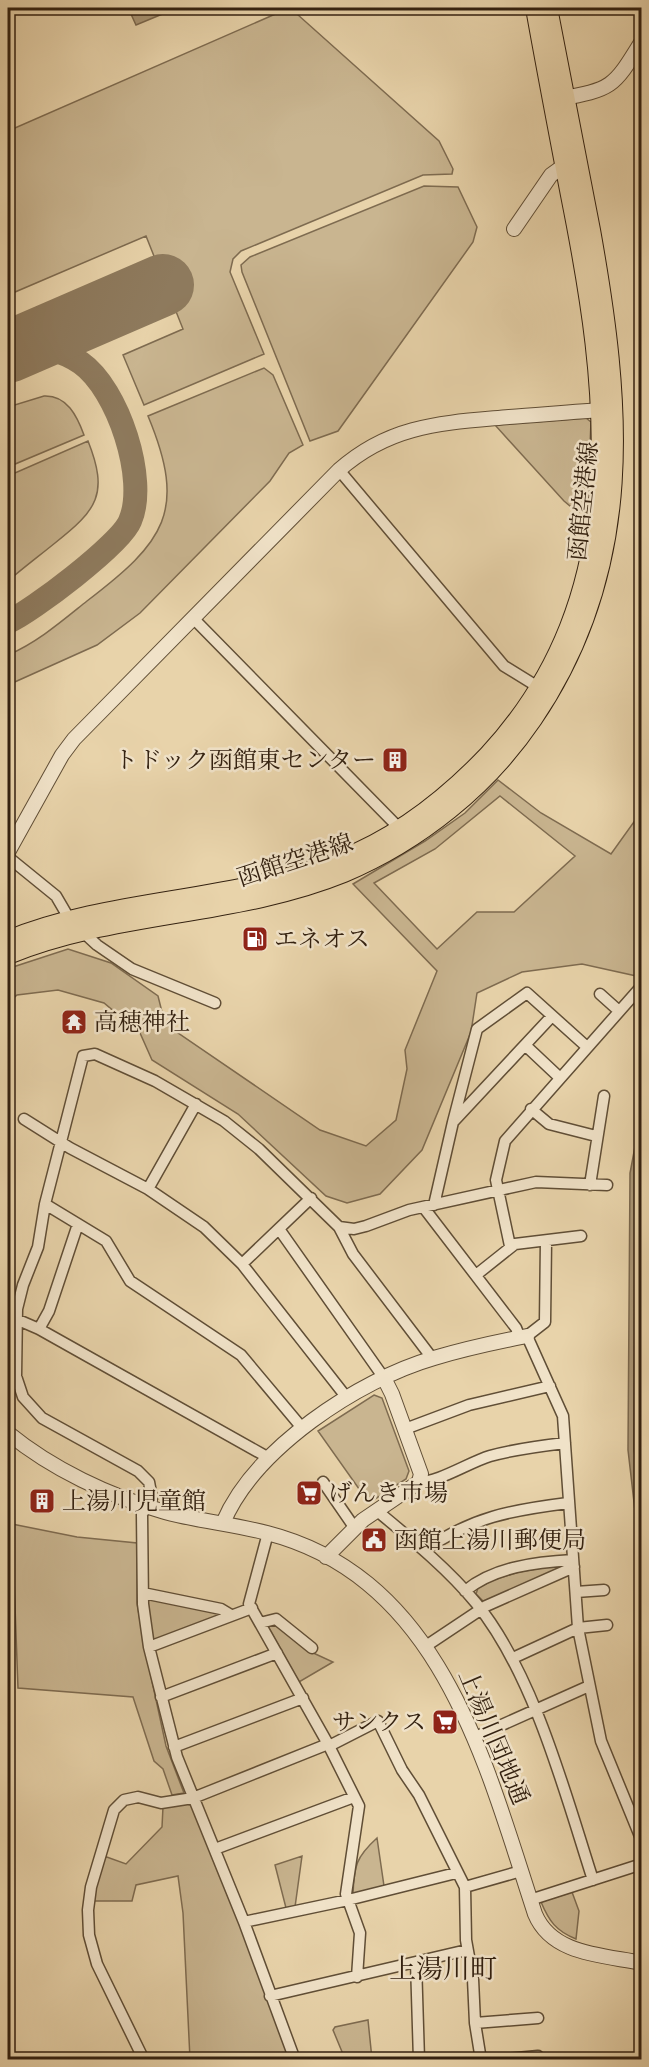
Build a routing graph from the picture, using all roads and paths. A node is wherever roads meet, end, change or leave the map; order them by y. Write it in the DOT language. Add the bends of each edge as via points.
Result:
graph roads {
  1 [pos="535,8"];
  2 [pos="548,8"];
  3 [pos="642,41"];
  4 [pos="558,98"];
  5 [pos="571,161"];
  6 [pos="514,229"];
  7 [pos="608,410"];
  8 [pos="339,470"];
  9 [pos="193,618"];
  10 [pos="544,691"];
  11 [pos="404,834"];
  12 [pos="8,852"];
  13 [pos="8,857"];
  14 [pos="75,926"];
  15 [pos="8,940"];
  16 [pos="8,955"];
  17 [pos="639,989"];
  18 [pos="600,994"];
  19 [pos="215,1003"];
  20 [pos="619,1011"];
  21 [pos="552,1016"];
  22 [pos="525,1045"];
  23 [pos="587,1047"];
  24 [pos="559,1077"];
  25 [pos="604,1096"];
  26 [pos="195,1104"];
  27 [pos="531,1109"];
  28 [pos="24,1119"];
  29 [pos="453,1122"];
  30 [pos="596,1136"];
  31 [pos="62,1142"];
  32 [pos="590,1185"];
  33 [pos="607,1185"];
  34 [pos="497,1187"];
  35 [pos="148,1189"];
  36 [pos="310,1198"];
  37 [pos="433,1202"];
  38 [pos="45,1204"];
  39 [pos="78,1224"];
  40 [pos="339,1227"];
  41 [pos="279,1229"];
  42 [pos="580,1236"];
  43 [pos="546,1241"];
  44 [pos="510,1246"];
  45 [pos="242,1264"];
  46 [pos="476,1275"];
  47 [pos="16,1319"];
  48 [pos="39,1329"];
  49 [pos="524,1337"];
  50 [pos="432,1358"];
  51 [pos="384,1378"];
  52 [pos="550,1386"];
  53 [pos="347,1398"];
  54 [pos="303,1429"];
  55 [pos="405,1430"];
  56 [pos="8,1433"];
  57 [pos="565,1443"];
  58 [pos="269,1458"];
  59 [pos="323,1482"];
  60 [pos="419,1482"];
  61 [pos="568,1503"];
  62 [pos="146,1506"];
  63 [pos="376,1510"];
  64 [pos="224,1523"];
  65 [pos="354,1527"];
  66 [pos="268,1533"];
  67 [pos="425,1550"];
  68 [pos="326,1557"];
  69 [pos="573,1563"];
  70 [pos="604,1590"];
  71 [pos="465,1591"];
  72 [pos="576,1592"];
  73 [pos="143,1593"];
  74 [pos="252,1608"];
  75 [pos="481,1610"];
  76 [pos="231,1615"];
  77 [pos="260,1623"];
  78 [pos="607,1624"];
  79 [pos="578,1628"];
  80 [pos="426,1646"];
  81 [pos="149,1647"];
  82 [pos="312,1648"];
  83 [pos="277,1653"];
  84 [pos="513,1658"];
  85 [pos="589,1686"];
  86 [pos="161,1697"];
  87 [pos="303,1698"];
  88 [pos="534,1711"];
  89 [pos="475,1737"];
  90 [pos="329,1745"];
  91 [pos="174,1747"];
  92 [pos="354,1797"];
  93 [pos="192,1798"];
  94 [pos="640,1835"];
  95 [pos="215,1849"];
  96 [pos="642,1864"];
  97 [pos="521,1871"];
  98 [pos="456,1873"];
  99 [pos="592,1880"];
  100 [pos="465,1887"];
  101 [pos="348,1900"];
  102 [pos="530,1900"];
  103 [pos="244,1922"];
  104 [pos="467,1950"];
  105 [pos="416,1962"];
  106 [pos="642,1963"];
  107 [pos="357,1977"];
  108 [pos="270,1996"];
  109 [pos="538,2019"];
  110 [pos="475,2023"];
  111 [pos="538,2056"];
  112 [pos="144,2060"];
  113 [pos="295,2060"];
  114 [pos="419,2060"];
  115 [pos="481,2060"];
  116 [pos="496,2060"];
  1 -- 4 [label="main road, 函館空港線"];
  2 -- 4 [label="main road, 函館空港線"];
  3 -- 4 [label="street" via="615,82 593,92"];
  4 -- 5 [label="main road, 函館空港線"];
  5 -- 6 [label="street" via="531,195"];
  5 -- 7 [label="main road, 函館空港線"];
  7 -- 8 [label="street" via="420,426 374,444"];
  7 -- 10 [label="main road, 函館空港線" via="599,509 588,570"];
  8 -- 9 [label="street"];
  8 -- 10 [label="street" via="504,666"];
  9 -- 11 [label="street"];
  9 -- 12 [label="street" via="74,739"];
  10 -- 11 [label="main road, 函館空港線" via="483,760"];
  11 -- 14 [label="main road, 函館空港線" via="262,885"];
  13 -- 14 [label="street" via="56,896"];
  14 -- 15 [label="main road, 函館空港線"];
  14 -- 16 [label="main road, 函館空港線"];
  14 -- 19 [label="street" via="132,969"];
  17 -- 20 [label="street"];
  18 -- 20 [label="street"];
  20 -- 23 [label="street"];
  21 -- 22 [label="street"];
  21 -- 23 [label="street"];
  21 -- 29 [label="street" via="527,993 477,1029"];
  22 -- 24 [label="street"];
  22 -- 29 [label="street"];
  23 -- 24 [label="street"];
  24 -- 27 [label="street"];
  25 -- 30 [label="street"];
  26 -- 31 [label="street" via="155,1081 95,1054 85,1054 79,1064"];
  26 -- 35 [label="street"];
  26 -- 36 [label="street" via="259,1149"];
  27 -- 30 [label="street" via="549,1124"];
  27 -- 34 [label="street" via="505,1141"];
  28 -- 31 [label="street"];
  29 -- 37 [label="street"];
  30 -- 32 [label="street"];
  31 -- 35 [label="street"];
  31 -- 38 [label="street"];
  32 -- 33 [label="street"];
  32 -- 34 [label="street" via="536,1182"];
  34 -- 37 [label="street"];
  34 -- 44 [label="street"];
  35 -- 45 [label="street" via="181,1209"];
  36 -- 40 [label="street"];
  36 -- 41 [label="street"];
  37 -- 40 [label="street" via="360,1227"];
  37 -- 46 [label="street"];
  38 -- 39 [label="street"];
  38 -- 47 [label="street" via="38,1247 23,1285"];
  39 -- 48 [label="street" via="49,1311"];
  39 -- 54 [label="street" via="111,1246 130,1281 241,1355"];
  40 -- 50 [label="street" via="354,1254"];
  41 -- 45 [label="street"];
  41 -- 51 [label="street"];
  42 -- 43 [label="street"];
  43 -- 44 [label="street"];
  43 -- 49 [label="street" via="545,1322"];
  44 -- 46 [label="street"];
  45 -- 53 [label="street"];
  46 -- 49 [label="street"];
  47 -- 48 [label="street"];
  47 -- 62 [label="street" via="16,1376 23,1397 50,1423 142,1474 152,1491"];
  48 -- 58 [label="street"];
  49 -- 50 [label="street"];
  49 -- 52 [label="street"];
  50 -- 51 [label="street"];
  51 -- 53 [label="street"];
  51 -- 55 [label="street"];
  52 -- 55 [label="street" via="469,1405"];
  52 -- 57 [label="street" via="563,1416"];
  53 -- 54 [label="street"];
  54 -- 58 [label="street"];
  55 -- 60 [label="street" via="421,1474"];
  56 -- 62 [label="street, 上湯川団地通" via="75,1475"];
  57 -- 60 [label="street" via="496,1454 430,1483"];
  57 -- 61 [label="street"];
  58 -- 64 [label="street" via="231,1504"];
  59 -- 65 [label="street"];
  60 -- 63 [label="street"];
  61 -- 67 [label="street" via="489,1517 457,1530"];
  61 -- 69 [label="street"];
  62 -- 64 [label="street, 上湯川団地通"];
  62 -- 73 [label="street" via="142,1514"];
  63 -- 65 [label="street"];
  63 -- 67 [label="street"];
  64 -- 66 [label="street, 上湯川団地通"];
  65 -- 68 [label="street"];
  66 -- 68 [label="street, 上湯川団地通"];
  66 -- 74 [label="street" via="249,1604"];
  67 -- 71 [label="street"];
  68 -- 80 [label="street, 上湯川団地通" via="380,1594"];
  69 -- 71 [label="street" via="544,1562 506,1570"];
  69 -- 72 [label="street"];
  69 -- 75 [label="street"];
  70 -- 72 [label="street"];
  71 -- 75 [label="street"];
  72 -- 79 [label="street"];
  73 -- 76 [label="street" via="221,1609"];
  73 -- 81 [label="street"];
  74 -- 76 [label="street"];
  74 -- 77 [label="street"];
  75 -- 80 [label="street"];
  75 -- 84 [label="street"];
  76 -- 81 [label="street"];
  77 -- 82 [label="street" via="276,1619"];
  77 -- 83 [label="street"];
  78 -- 79 [label="street"];
  79 -- 84 [label="street"];
  79 -- 85 [label="street"];
  80 -- 89 [label="street, 上湯川団地通"];
  81 -- 86 [label="street"];
  83 -- 86 [label="street"];
  83 -- 87 [label="street"];
  84 -- 88 [label="street"];
  85 -- 88 [label="street"];
  85 -- 94 [label="street" via="601,1741"];
  86 -- 91 [label="street"];
  87 -- 90 [label="street"];
  87 -- 91 [label="street"];
  88 -- 89 [label="street"];
  88 -- 99 [label="street"];
  89 -- 97 [label="street, 上湯川団地通"];
  90 -- 92 [label="street"];
  90 -- 93 [label="street"];
  90 -- 98 [label="street" via="378,1721"];
  91 -- 93 [label="street"];
  92 -- 95 [label="street"];
  92 -- 101 [label="street" via="358,1806"];
  93 -- 95 [label="street"];
  93 -- 112 [label="street" via="160,1803 138,1797 118,1805 111,1816 89,1894 92,1950"];
  95 -- 103 [label="street"];
  96 -- 99 [label="street"];
  97 -- 100 [label="street"];
  97 -- 102 [label="street, 上湯川団地通"];
  98 -- 100 [label="street"];
  98 -- 101 [label="street"];
  99 -- 102 [label="street"];
  100 -- 104 [label="street"];
  101 -- 103 [label="street"];
  101 -- 107 [label="street" via="360,1932"];
  102 -- 106 [label="street, 上湯川団地通" via="538,1922 554,1941"];
  103 -- 108 [label="street"];
  104 -- 105 [label="street"];
  104 -- 110 [label="street"];
  105 -- 107 [label="street"];
  105 -- 114 [label="street"];
  107 -- 108 [label="street"];
  108 -- 113 [label="street"];
  109 -- 110 [label="street"];
  110 -- 115 [label="street"];
  111 -- 116 [label="street"];
}
